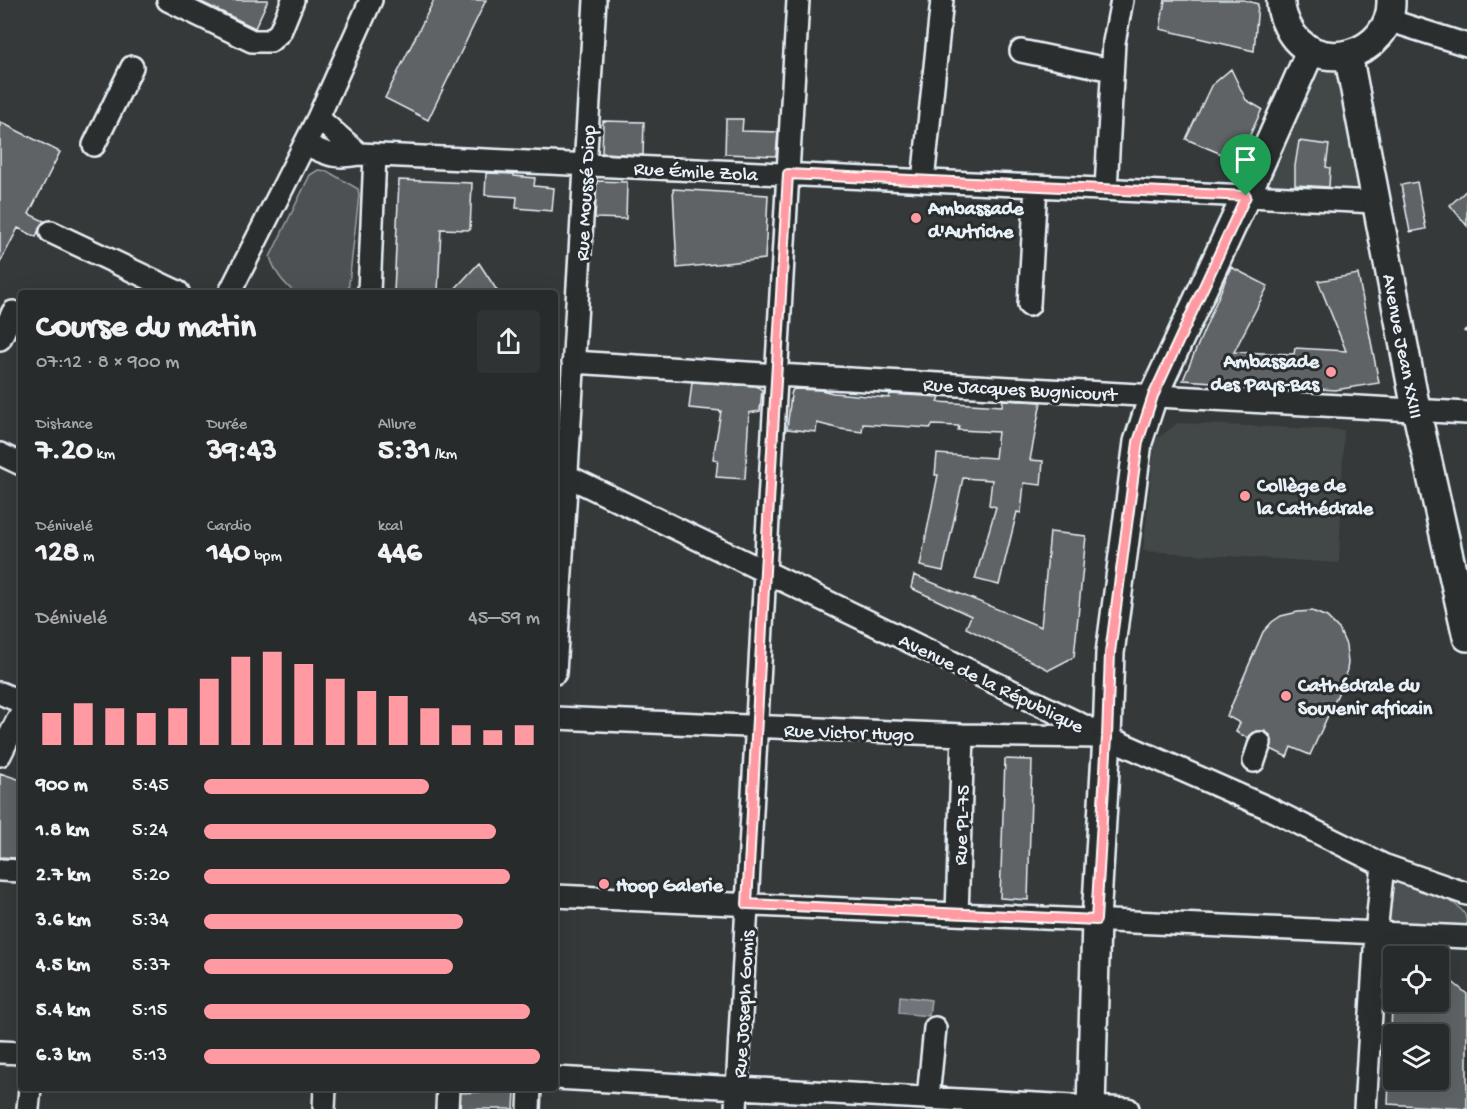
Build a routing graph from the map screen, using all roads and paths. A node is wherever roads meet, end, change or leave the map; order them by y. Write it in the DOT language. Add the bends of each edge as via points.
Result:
graph roads {
  1 [pos="168,0"];
  2 [pos="293,0"];
  3 [pos="595,0"];
  4 [pos="798,0"];
  5 [pos="942,0"];
  6 [pos="1122,0"];
  7 [pos="1281,0"];
  8 [pos="365,2"];
  9 [pos="1395,6"];
  10 [pos="1467,45"];
  11 [pos="1311,50"];
  12 [pos="1021,51"];
  13 [pos="1348,54"];
  14 [pos="132,67"];
  15 [pos="1112,70"];
  16 [pos="318,118"];
  17 [pos="305,144"];
  18 [pos="94,145"];
  19 [pos="367,155"];
  20 [pos="585,165"];
  21 [pos="788,174"];
  22 [pos="923,181"];
  23 [pos="1036,186"];
  24 [pos="1106,189"];
  25 [pos="1246,196"];
  26 [pos="1376,202"];
  27 [pos="51,232"];
  28 [pos="174,290"];
  29 [pos="231,290"];
  30 [pos="369,290"];
  31 [pos="1029,305"];
  32 [pos="13,312"];
  33 [pos="0,339"];
  34 [pos="573,362"];
  35 [pos="777,375"];
  36 [pos="1153,396"];
  37 [pos="1416,409"];
  38 [pos="1465,411"];
  39 [pos="0,454"];
  40 [pos="18,463"];
  41 [pos="561,472"];
  42 [pos="765,571"];
  43 [pos="558,572"];
  44 [pos="1467,637"];
  45 [pos="0,693"];
  46 [pos="18,701"];
  47 [pos="558,718"];
  48 [pos="18,719"];
  49 [pos="757,727"];
  50 [pos="963,735"];
  51 [pos="1107,737"];
  52 [pos="0,755"];
  53 [pos="1383,865"];
  54 [pos="0,870"];
  55 [pos="18,871"];
  56 [pos="1434,883"];
  57 [pos="1467,894"];
  58 [pos="558,896"];
  59 [pos="747,904"];
  60 [pos="1467,905"];
  61 [pos="957,914"];
  62 [pos="1096,920"];
  63 [pos="1376,933"];
  64 [pos="1467,937"];
  65 [pos="935,1028"];
  66 [pos="0,1052"];
  67 [pos="18,1053"];
  68 [pos="558,1078"];
  69 [pos="737,1088"];
  70 [pos="30,1091"];
  71 [pos="325,1091"];
  72 [pos="448,1091"];
  73 [pos="530,1091"];
  74 [pos="928,1098"];
  75 [pos="1091,1108"];
  76 [pos="28,1109"];
  77 [pos="324,1109"];
  78 [pos="447,1109"];
  79 [pos="529,1109"];
  80 [pos="736,1109"];
  81 [pos="1128,1109"];
  82 [pos="1365,1109"];
  1 -- 2 [label="street" via="252,41 270,41 280,32"];
  3 -- 20 [label="street, Rue Moussé Diop"];
  4 -- 21 [label="street, Rue Joseph Gomis"];
  5 -- 22 [label="street"];
  6 -- 15 [label="street"];
  7 -- 11 [label="main road" via="1283,18 1290,31"];
  8 -- 16 [label="street"];
  9 -- 10 [label="street"];
  9 -- 13 [label="main road" via="1384,30 1370,45"];
  11 -- 13 [label="main road" via="1329,56"];
  11 -- 25 [label="main road"];
  12 -- 15 [label="street"];
  13 -- 26 [label="main road, Avenue Jean XXIII"];
  14 -- 18 [label="street"];
  15 -- 24 [label="street"];
  16 -- 17 [label="street"];
  16 -- 19 [label="street"];
  17 -- 19 [label="street, Rue Émile Zola" via="334,156"];
  17 -- 29 [label="street"];
  19 -- 20 [label="street, Rue Émile Zola"];
  19 -- 30 [label="street"];
  20 -- 21 [label="street, Rue Émile Zola"];
  20 -- 34 [label="street, Rue Moussé Diop"];
  21 -- 22 [label="street, Rue Émile Zola"];
  21 -- 35 [label="street, Rue Joseph Gomis"];
  22 -- 23 [label="street, Rue Émile Zola"];
  23 -- 24 [label="street, Rue Émile Zola"];
  23 -- 31 [label="street"];
  24 -- 25 [label="street, Rue Émile Zola"];
  25 -- 26 [label="street, Rue Émile Zola"];
  25 -- 36 [label="main road"];
  26 -- 37 [label="main road, Avenue Jean XXIII"];
  27 -- 28 [label="street"];
  32 -- 33 [label="street"];
  34 -- 35 [label="street, Rue Jacques Bugnicourt"];
  34 -- 41 [label="street, Rue Moussé Diop"];
  35 -- 36 [label="street, Rue Jacques Bugnicourt"];
  35 -- 42 [label="street, Rue Joseph Gomis"];
  36 -- 37 [label="street, Rue Jacques Bugnicourt"];
  36 -- 51 [label="main road" via="1138,442 1110,653"];
  37 -- 38 [label="street, Rue Jacques Bugnicourt"];
  37 -- 44 [label="main road, Avenue Jean XXIII"];
  39 -- 40 [label="street"];
  41 -- 42 [label="street, Avenue de la République"];
  41 -- 43 [label="street, Rue Moussé Diop"];
  42 -- 49 [label="street, Rue Joseph Gomis"];
  42 -- 51 [label="street, Avenue de la République"];
  45 -- 46 [label="street"];
  47 -- 49 [label="street, Rue Victor Hugo"];
  48 -- 52 [label="street"];
  49 -- 50 [label="street, Rue Victor Hugo"];
  49 -- 59 [label="street, Rue Joseph Gomis"];
  50 -- 51 [label="street, Rue Victor Hugo"];
  50 -- 61 [label="street, Rue PL-75"];
  51 -- 53 [label="street, Avenue de la République" via="1257,803"];
  51 -- 62 [label="main road"];
  53 -- 56 [label="street, Avenue de la République"];
  53 -- 63 [label="street"];
  54 -- 55 [label="street"];
  56 -- 57 [label="street, Avenue de la République"];
  56 -- 60 [label="street, Avenue de la République"];
  58 -- 59 [label="street"];
  59 -- 61 [label="street"];
  59 -- 69 [label="street, Rue Joseph Gomis"];
  61 -- 62 [label="street"];
  62 -- 63 [label="street"];
  62 -- 75 [label="main road"];
  63 -- 64 [label="street"];
  63 -- 82 [label="street"];
  65 -- 74 [label="street"];
  66 -- 67 [label="street"];
  68 -- 69 [label="street"];
  69 -- 74 [label="street"];
  69 -- 80 [label="street, Rue Joseph Gomis"];
  70 -- 76 [label="street"];
  71 -- 77 [label="street"];
  72 -- 78 [label="street"];
  73 -- 79 [label="street"];
  74 -- 75 [label="street"];
  75 -- 81 [label="street"];
}
